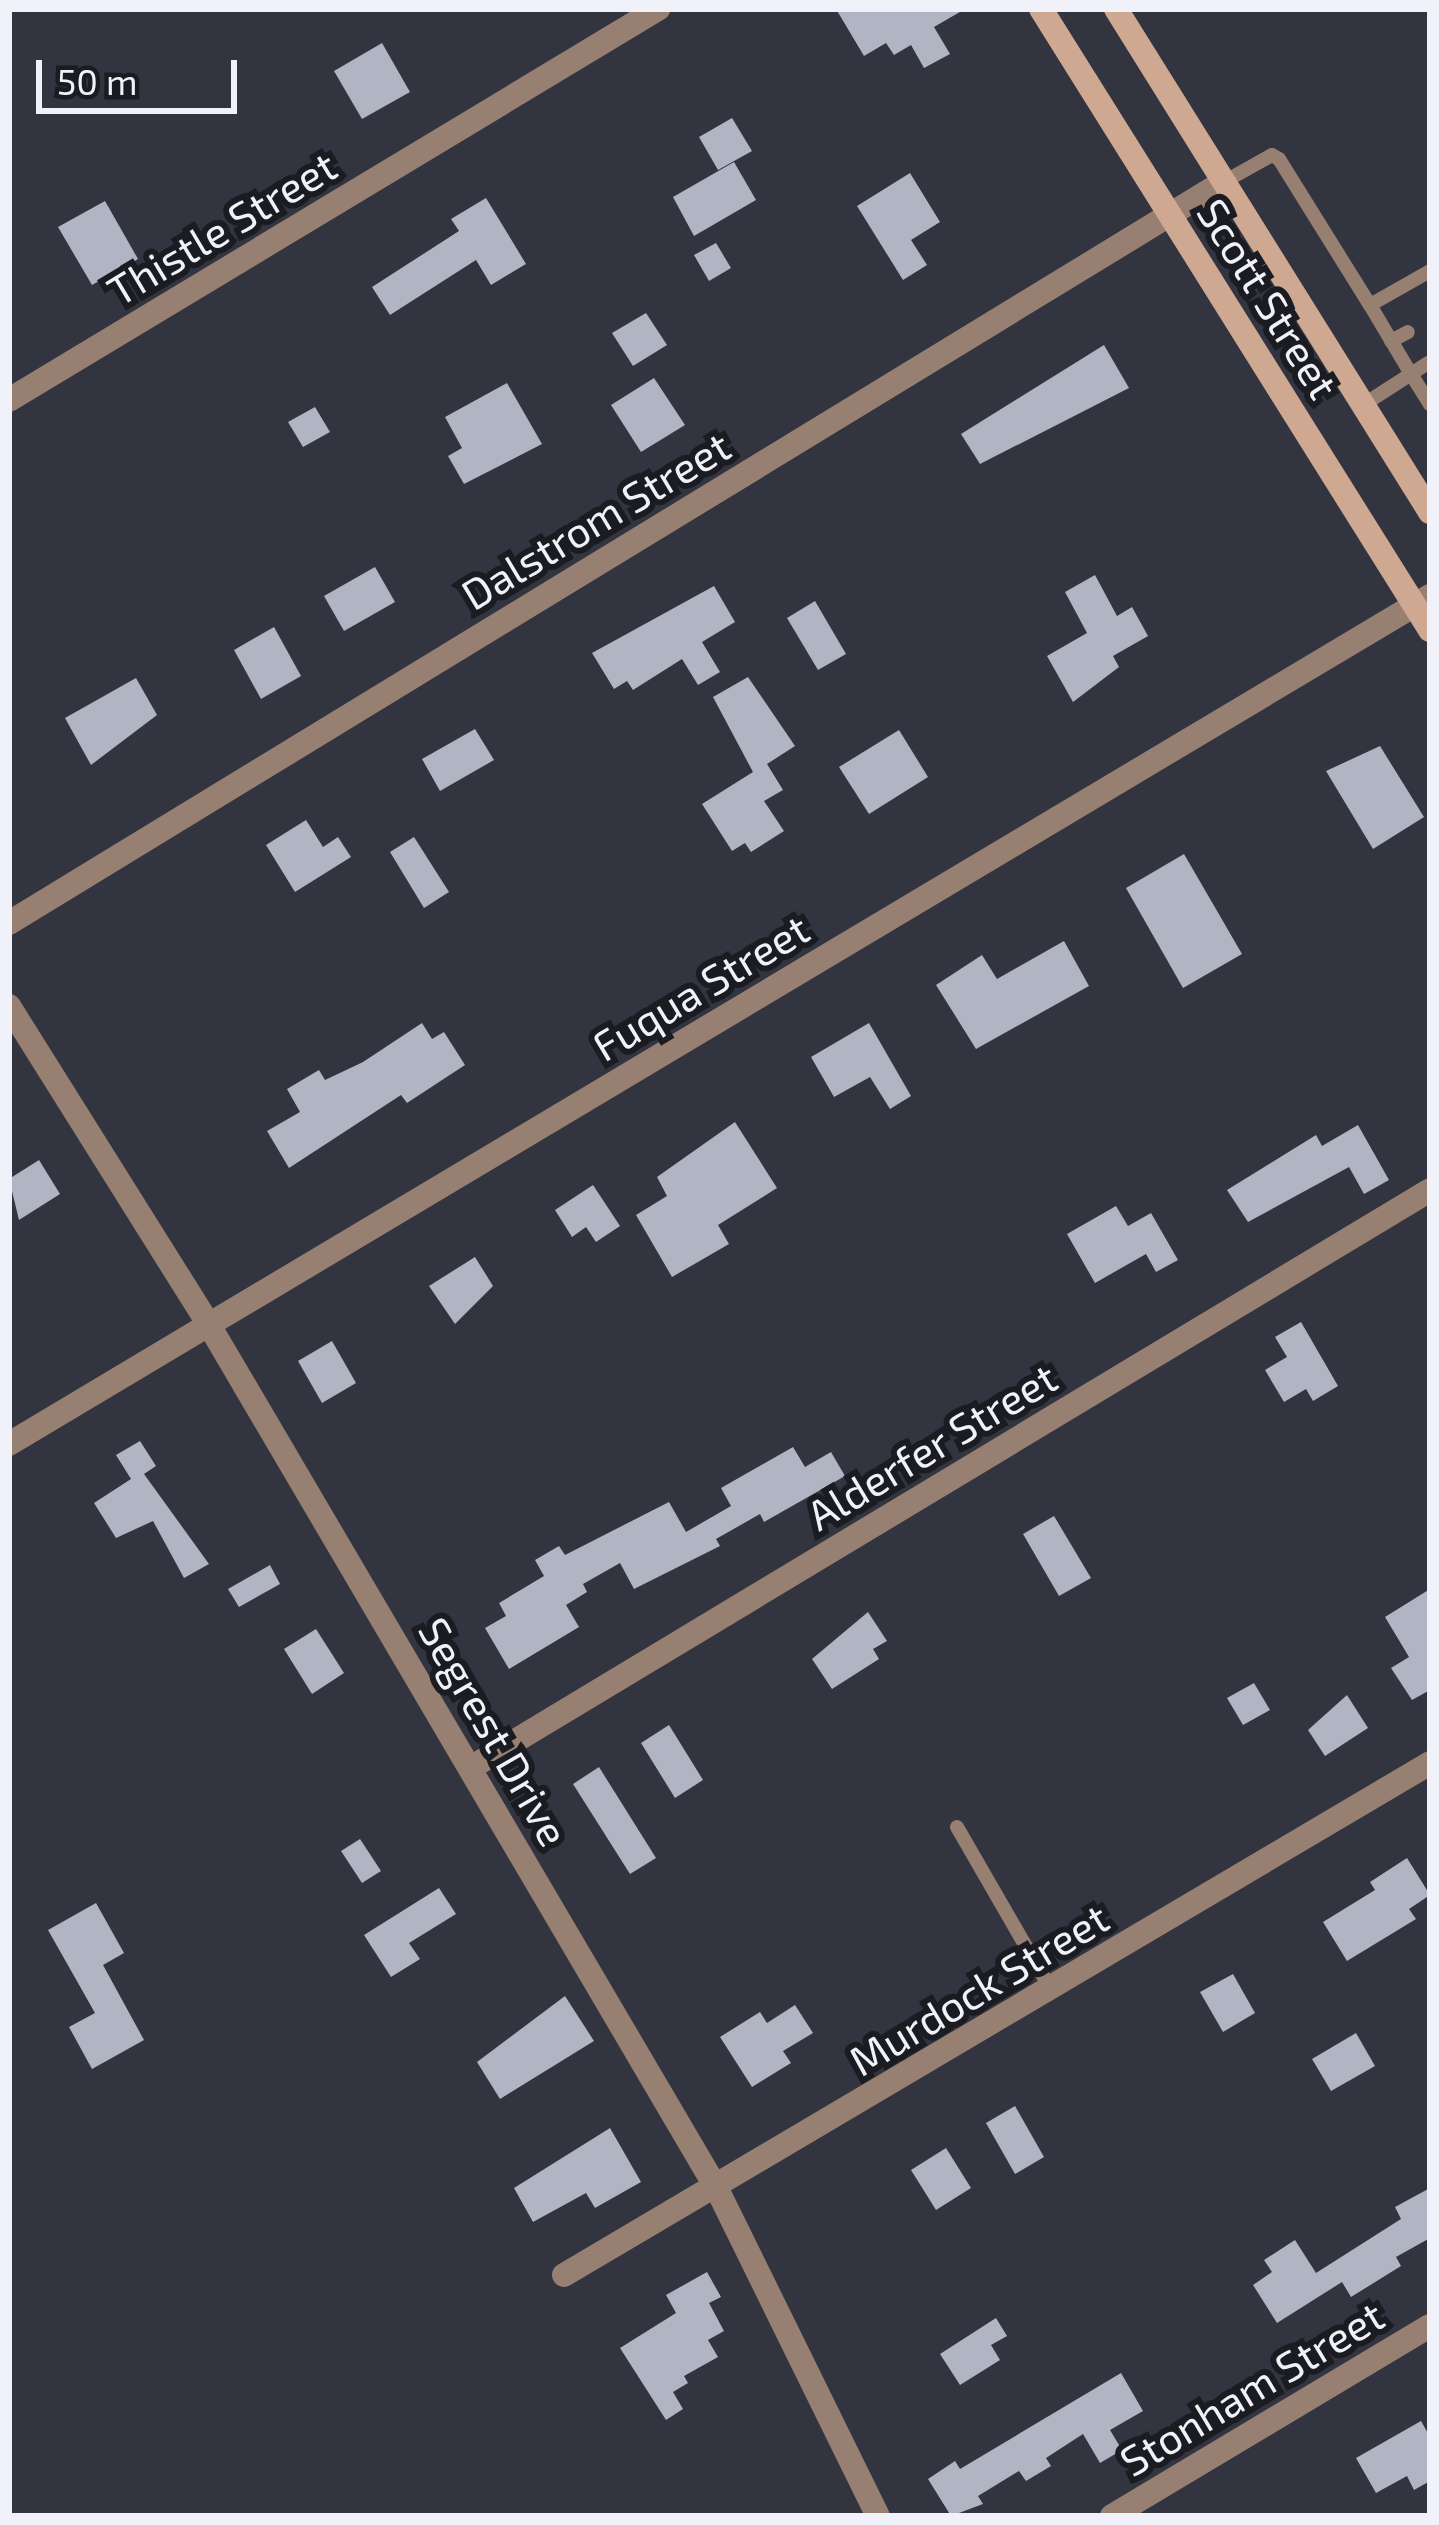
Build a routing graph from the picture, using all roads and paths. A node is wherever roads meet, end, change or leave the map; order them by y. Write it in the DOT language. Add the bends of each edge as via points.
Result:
graph roads {
  1 [pos="658,9"];
  2 [pos="1041,9"];
  3 [pos="1116,9"];
  4 [pos="1222,183"];
  5 [pos="1169,214"];
  6 [pos="1430,271"];
  7 [pos="1370,305"];
  8 [pos="1408,332"];
  9 [pos="1391,341"];
  10 [pos="1428,363"];
  11 [pos="1411,374"];
  12 [pos="9,400"];
  13 [pos="1429,402"];
  14 [pos="1363,405"];
  15 [pos="1430,512"];
  16 [pos="1422,600"];
  17 [pos="1430,630"];
  18 [pos="9,923"];
  19 [pos="9,1006"];
  20 [pos="1430,1190"];
  21 [pos="208,1325"];
  22 [pos="9,1444"];
  23 [pos="1430,1763"];
  24 [pos="472,1767"];
  25 [pos="957,1827"];
  26 [pos="1051,1990"];
  27 [pos="717,2189"];
  28 [pos="564,2275"];
  29 [pos="1430,2326"];
  30 [pos="878,2516"];
  31 [pos="1112,2516"];
  1 -- 12 [label="street, Thistle Street"];
  2 -- 5 [label="main road, Scott Street"];
  3 -- 4 [label="main road, Scott Street"];
  4 -- 5 [label="street, Dalstrom Street"];
  4 -- 7 [label="lane" via="1272,155 1280,159"];
  4 -- 14 [label="main road, Scott Street"];
  5 -- 16 [label="main road, Scott Street"];
  5 -- 18 [label="street, Dalstrom Street"];
  6 -- 7 [label="lane"];
  7 -- 9 [label="lane"];
  8 -- 9 [label="lane"];
  9 -- 11 [label="lane"];
  10 -- 11 [label="lane"];
  11 -- 13 [label="lane"];
  11 -- 14 [label="lane"];
  14 -- 15 [label="main road, Scott Street"];
  16 -- 17 [label="main road, Scott Street"];
  16 -- 21 [label="street, Fuqua Street"];
  19 -- 21 [label="street, Segrest Drive"];
  20 -- 24 [label="street, Alderfer Street"];
  21 -- 22 [label="street, Fuqua Street"];
  21 -- 24 [label="street, Segrest Drive"];
  23 -- 26 [label="street, Murdock Street"];
  24 -- 27 [label="street, Segrest Drive"];
  25 -- 26 [label="lane"];
  26 -- 27 [label="street, Murdock Street"];
  27 -- 28 [label="street, Murdock Street"];
  27 -- 30 [label="street, Segrest Drive"];
  29 -- 31 [label="street, Stonham Street"];
}
